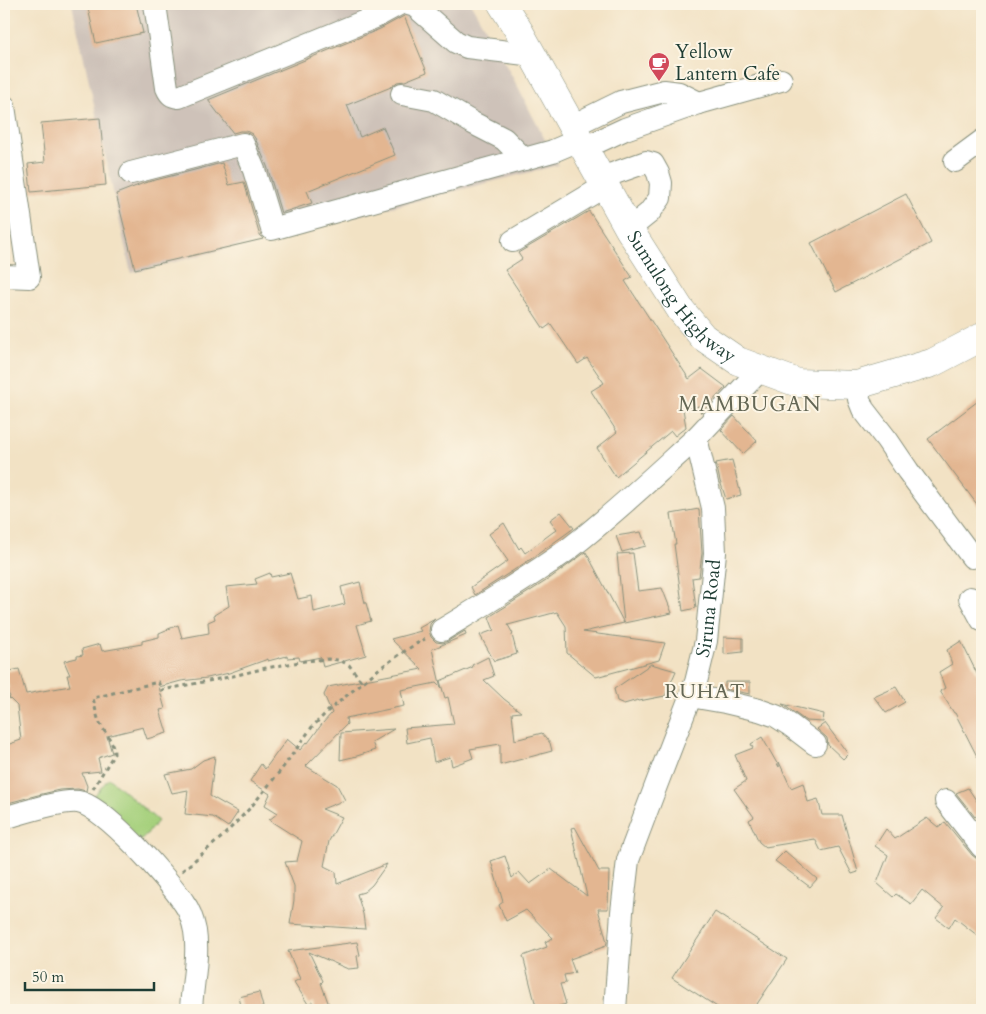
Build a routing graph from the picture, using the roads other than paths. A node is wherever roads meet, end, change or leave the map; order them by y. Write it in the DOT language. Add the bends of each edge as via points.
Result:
graph roads {
  1 [pos="155,4"];
  2 [pos="399,4"];
  3 [pos="408,4"];
  4 [pos="502,4"];
  5 [pos="532,55"];
  6 [pos="780,80"];
  7 [pos="402,94"];
  8 [pos="4,106"];
  9 [pos="578,138"];
  10 [pos="982,141"];
  11 [pos="524,159"];
  12 [pos="955,161"];
  13 [pos="131,173"];
  14 [pos="603,182"];
  15 [pos="629,229"];
  16 [pos="513,242"];
  17 [pos="4,276"];
  18 [pos="982,337"];
  19 [pos="760,370"];
  20 [pos="857,385"];
  21 [pos="696,438"];
  22 [pos="972,557"];
  23 [pos="970,598"];
  24 [pos="982,620"];
  25 [pos="442,630"];
  26 [pos="696,697"];
  27 [pos="815,744"];
  28 [pos="946,801"];
  29 [pos="4,818"];
  30 [pos="982,847"];
  31 [pos="191,1010"];
  32 [pos="615,1010"];
  1 -- 2 [label="street" via="167,88 170,94 180,97 375,17"];
  3 -- 5 [label="street" via="416,6 466,47"];
  4 -- 5 [label="main road, Sumulong Highway"];
  5 -- 9 [label="main road, Sumulong Highway"];
  6 -- 9 [label="street" via="625,129"];
  7 -- 11 [label="street" via="434,100 504,139"];
  8 -- 17 [label="street" via="29,277"];
  9 -- 11 [label="street" via="553,151"];
  9 -- 14 [label="main road, Sumulong Highway"];
  10 -- 12 [label="street"];
  11 -- 13 [label="street" via="272,229 243,144"];
  14 -- 15 [label="main road, Sumulong Highway"];
  14 -- 15 [label="street" via="646,162 653,164 658,173 660,198"];
  14 -- 16 [label="street"];
  15 -- 19 [label="main road, Sumulong Highway" via="680,310 703,337 738,361"];
  18 -- 20 [label="main road, Sumulong Highway" via="932,363"];
  19 -- 20 [label="main road, Sumulong Highway" via="798,382"];
  19 -- 21 [label="street"];
  20 -- 22 [label="street" via="863,409"];
  21 -- 25 [label="street" via="571,547"];
  21 -- 32 [label="street, Siruna Road" via="713,508 715,544 706,641 696,682 628,860"];
  23 -- 24 [label="street"];
  26 -- 27 [label="street" via="776,716"];
  28 -- 30 [label="street"];
  29 -- 31 [label="street" via="77,802 94,808 135,846 168,882 190,913 196,944"];
}
